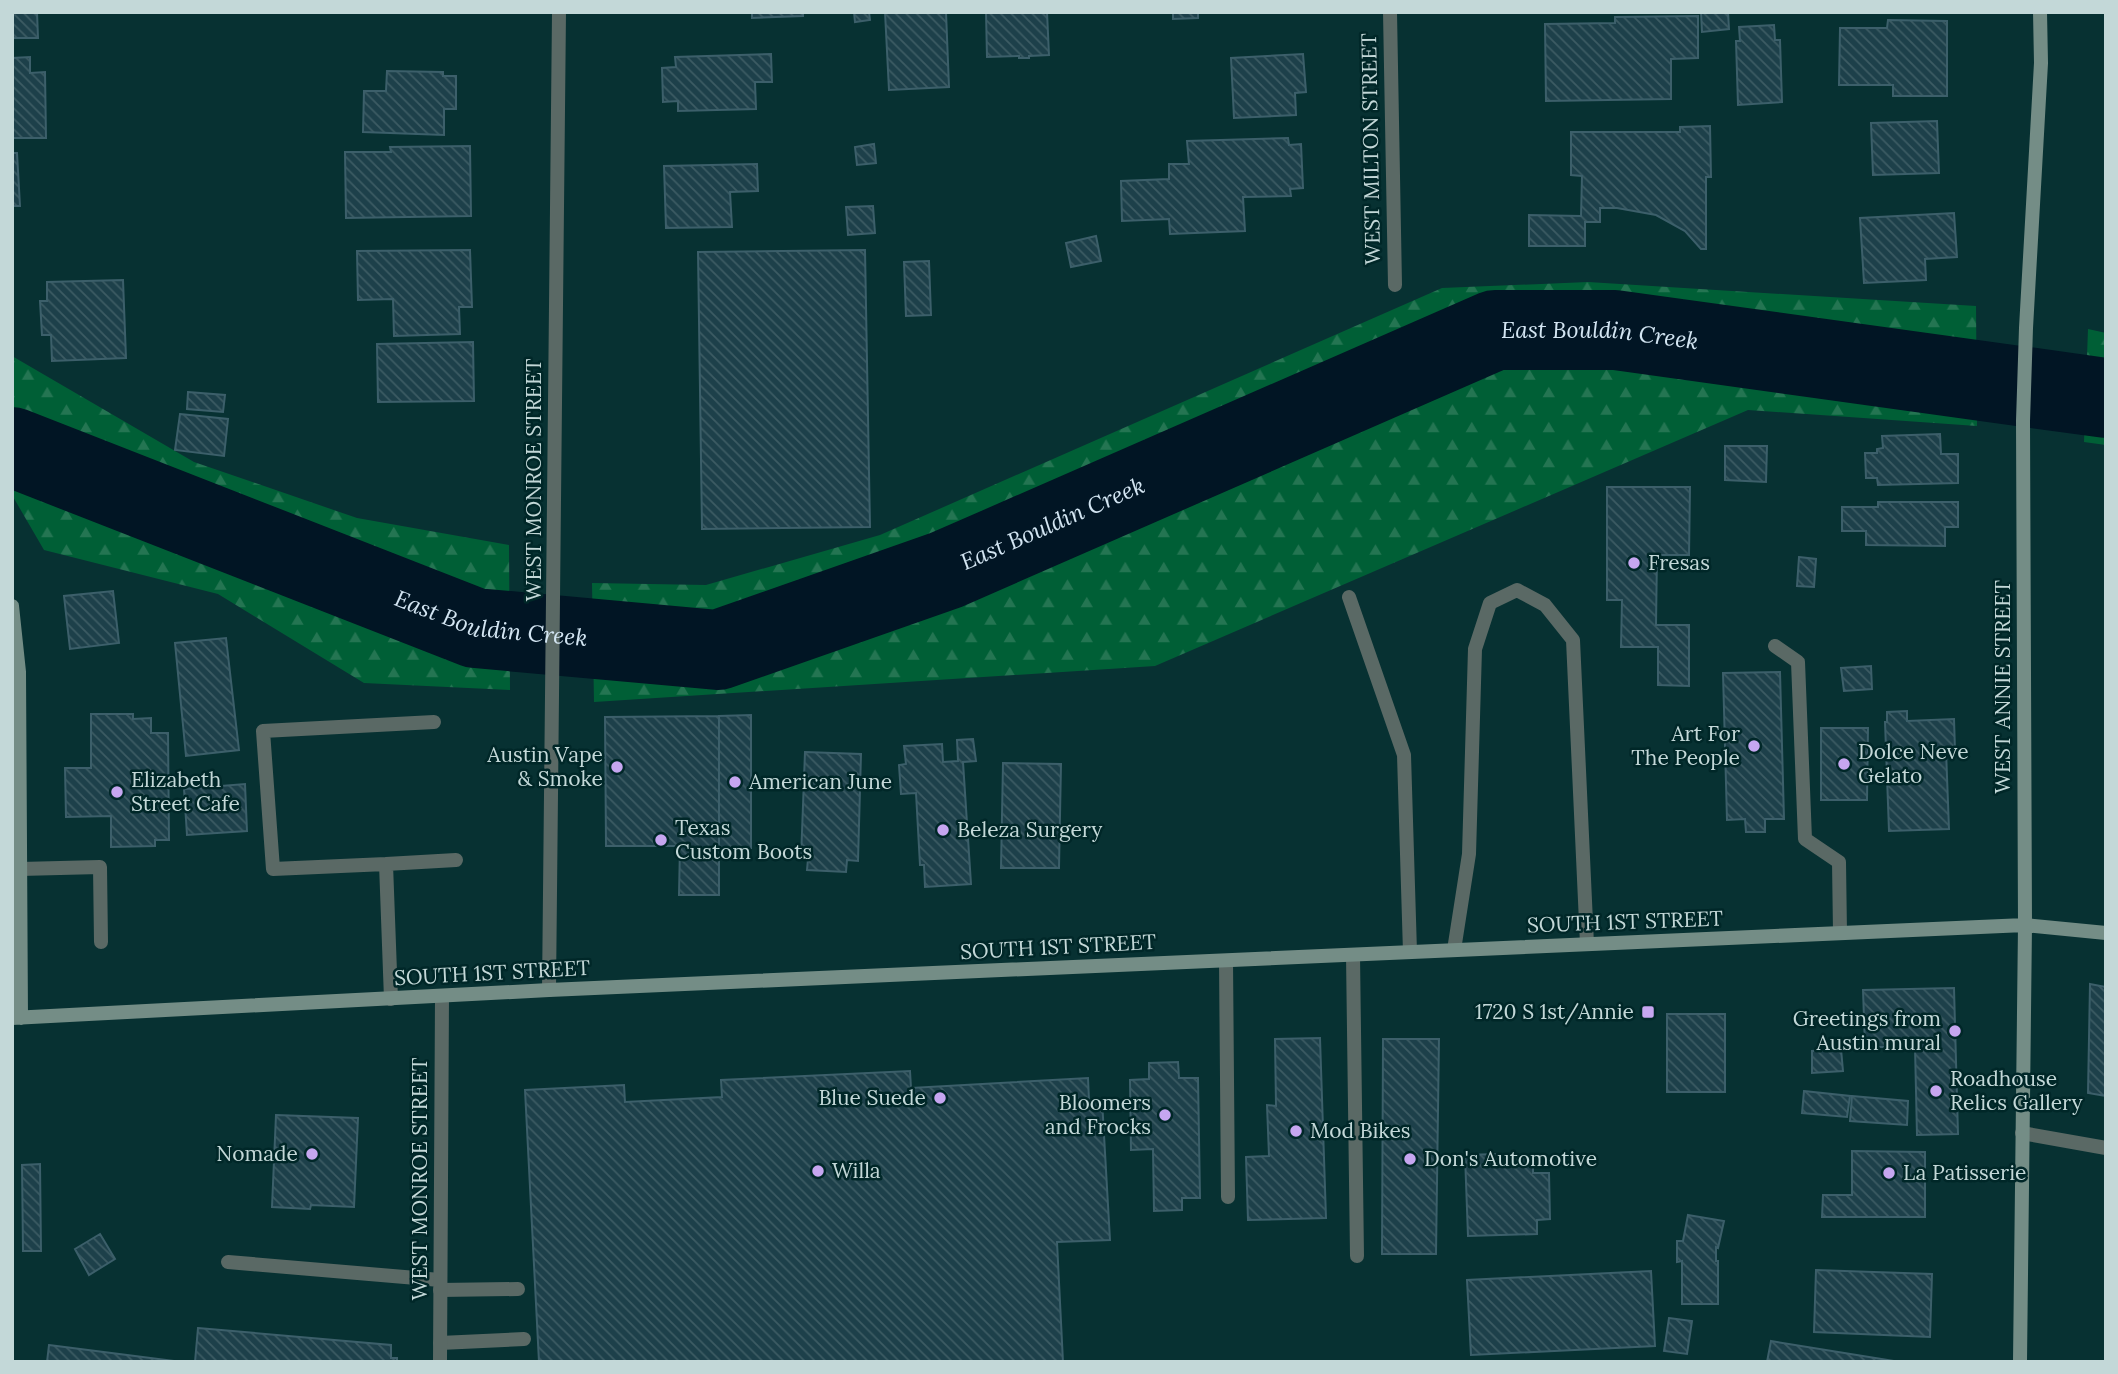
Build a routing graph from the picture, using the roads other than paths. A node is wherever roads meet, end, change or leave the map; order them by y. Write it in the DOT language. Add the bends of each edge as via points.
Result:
graph roads {
  1 [pos="559,12"];
  2 [pos="1390,12"];
  3 [pos="2040,12"];
  4 [pos="1395,285"];
  5 [pos="1349,597"];
  6 [pos="12,606"];
  7 [pos="1774,646"];
  8 [pos="434,722"];
  9 [pos="456,860"];
  10 [pos="386,863"];
  11 [pos="20,869"];
  12 [pos="2025,925"];
  13 [pos="1840,933"];
  14 [pos="2106,933"];
  15 [pos="101,942"];
  16 [pos="1587,944"];
  17 [pos="1454,950"];
  18 [pos="1410,953"];
  19 [pos="1353,955"];
  20 [pos="1226,961"];
  21 [pos="549,990"];
  22 [pos="442,997"];
  23 [pos="391,999"];
  24 [pos="16,1018"];
  25 [pos="2022,1133"];
  26 [pos="2106,1148"];
  27 [pos="1228,1197"];
  28 [pos="1357,1256"];
  29 [pos="228,1262"];
  30 [pos="440,1285"];
  31 [pos="518,1289"];
  32 [pos="524,1339"];
  33 [pos="440,1343"];
  34 [pos="440,1362"];
  35 [pos="2020,1362"];
  1 -- 21 [label="street, WEST MONROE STREET"];
  2 -- 4 [label="street, WEST MILTON STREET"];
  3 -- 12 [label="main road, WEST ANNIE STREET" via="2024,421"];
  5 -- 18 [label="street" via="1404,755"];
  6 -- 11 [label="main road" via="19,673"];
  7 -- 13 [label="street" via="1798,662 1805,839 1839,862"];
  8 -- 10 [label="street" via="263,731 273,869"];
  9 -- 10 [label="street"];
  10 -- 23 [label="street"];
  11 -- 15 [label="street" via="100,867"];
  11 -- 24 [label="main road"];
  12 -- 13 [label="main road, SOUTH 1ST STREET"];
  12 -- 14 [label="main road, SOUTH 1ST STREET"];
  12 -- 25 [label="main road, WEST ANNIE STREET"];
  13 -- 16 [label="main road, SOUTH 1ST STREET"];
  16 -- 17 [label="main road, SOUTH 1ST STREET"];
  16 -- 17 [label="street" via="1573,640 1545,605 1517,590 1490,603 1475,649 1469,855"];
  17 -- 18 [label="main road, SOUTH 1ST STREET"];
  18 -- 19 [label="main road, SOUTH 1ST STREET"];
  19 -- 20 [label="main road, SOUTH 1ST STREET"];
  19 -- 28 [label="street"];
  20 -- 21 [label="main road, SOUTH 1ST STREET"];
  20 -- 27 [label="street"];
  21 -- 22 [label="main road, SOUTH 1ST STREET"];
  22 -- 23 [label="main road, SOUTH 1ST STREET"];
  22 -- 30 [label="street, WEST MONROE STREET"];
  23 -- 24 [label="main road, SOUTH 1ST STREET"];
  25 -- 26 [label="street"];
  25 -- 35 [label="main road, WEST ANNIE STREET"];
  29 -- 30 [label="street"];
  30 -- 31 [label="street"];
  30 -- 33 [label="street, WEST MONROE STREET"];
  32 -- 33 [label="street"];
  33 -- 34 [label="street, WEST MONROE STREET"];
}
